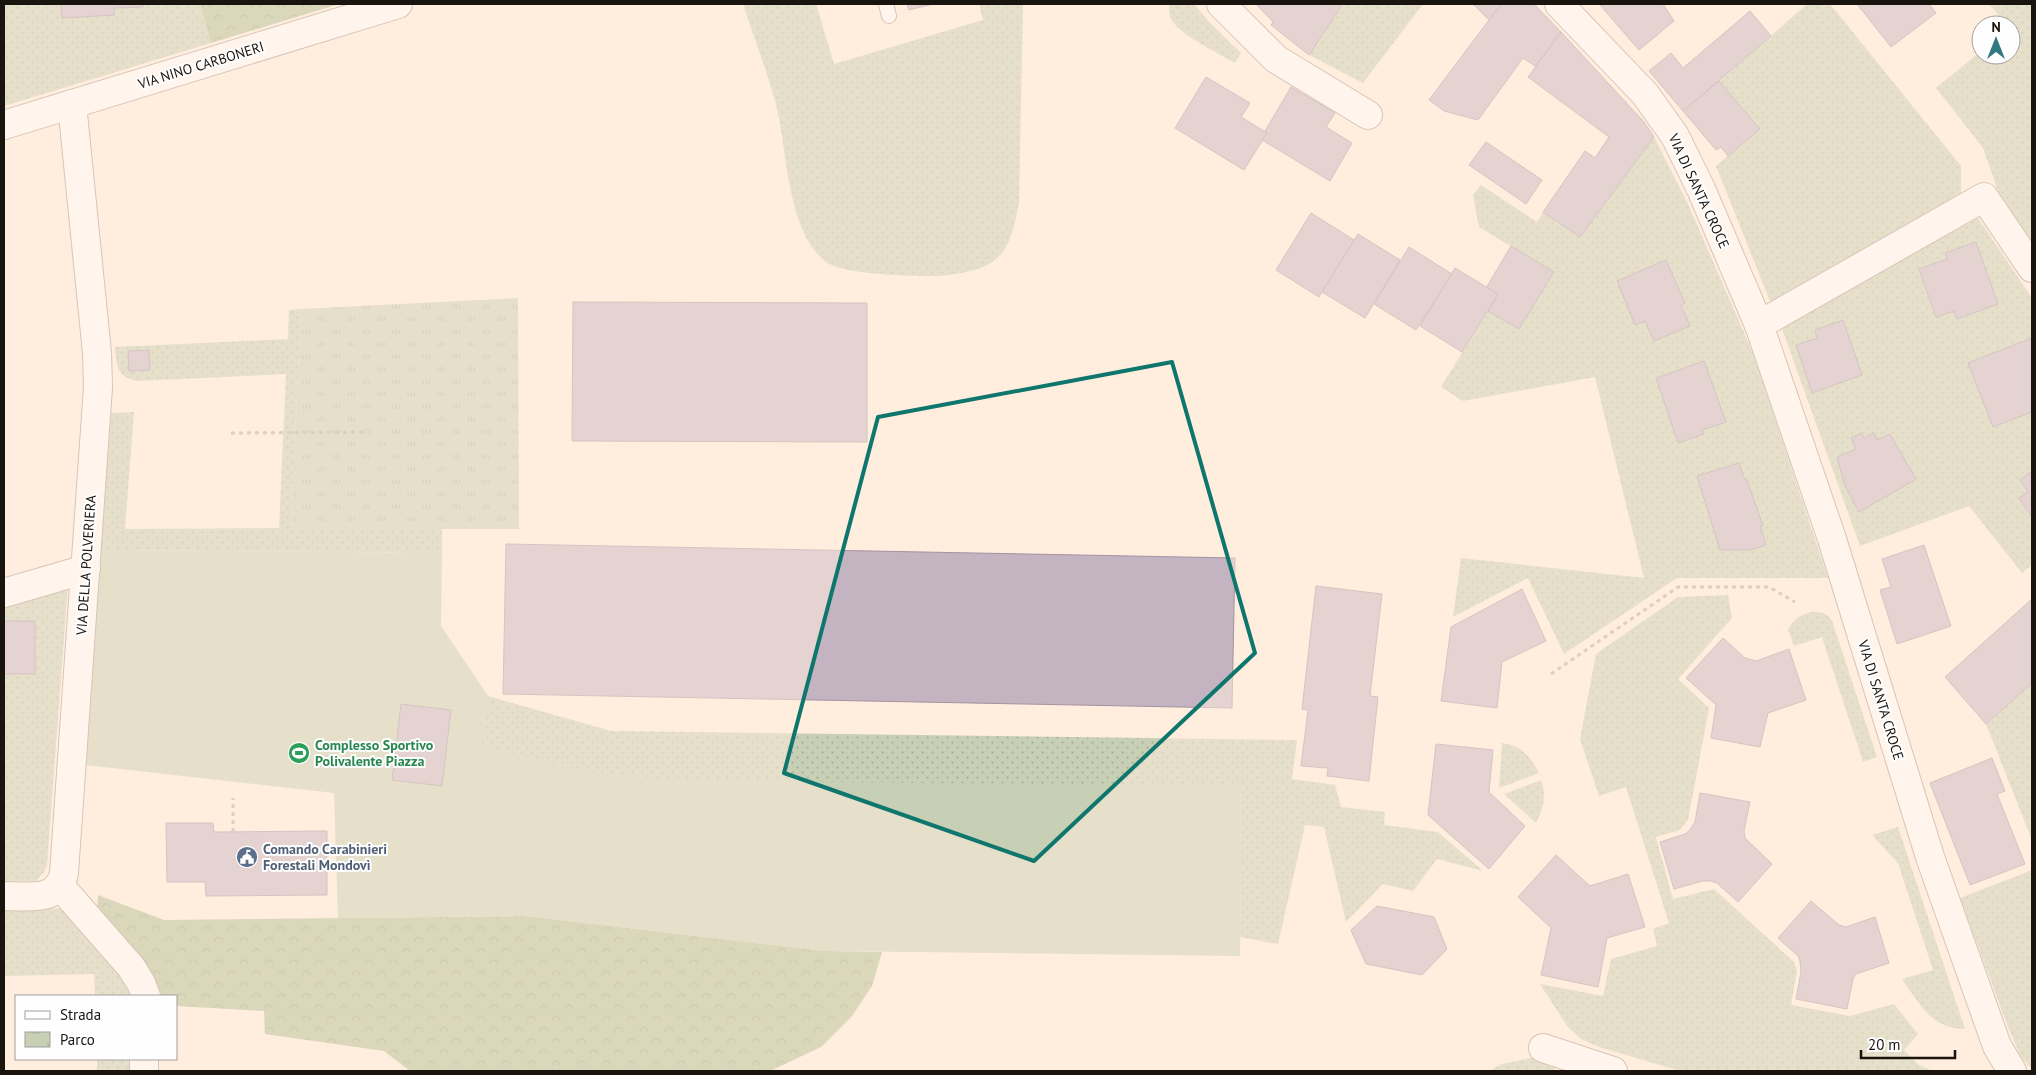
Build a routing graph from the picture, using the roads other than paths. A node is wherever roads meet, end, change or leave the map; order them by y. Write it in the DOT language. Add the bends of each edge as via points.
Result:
graph roads {
  1 [pos="398,4"];
  2 [pos="1221,4"];
  3 [pos="1559,4"];
  4 [pos="72,104"];
  5 [pos="1368,115"];
  6 [pos="4,125"];
  7 [pos="2032,268"];
  8 [pos="1758,325"];
  9 [pos="86,568"];
  10 [pos="4,593"];
  11 [pos="60,886"];
  12 [pos="4,896"];
  13 [pos="146,995"];
  14 [pos="1543,1048"];
  15 [pos="1613,1071"];
  16 [pos="2012,1071"];
  1 -- 4 [label="street, VIA NINO CARBONERI"];
  2 -- 5 [label="street" via="1276,59"];
  3 -- 8 [label="street, VIA DI SANTA CROCE" via="1645,94 1675,136"];
  4 -- 6 [label="street, VIA NINO CARBONERI"];
  4 -- 9 [label="street, VIA DELLA POLVERIERA" via="98,372"];
  7 -- 8 [label="street" via="1984,197"];
  8 -- 16 [label="street, VIA DI SANTA CROCE" via="1832,539 1930,857 1997,1046"];
  9 -- 10 [label="street"];
  9 -- 11 [label="street, VIA DELLA POLVERIERA" via="64,873"];
  11 -- 12 [label="street" via="43,895"];
  11 -- 13 [label="street" via="131,967"];
  14 -- 15 [label="street"];
}
